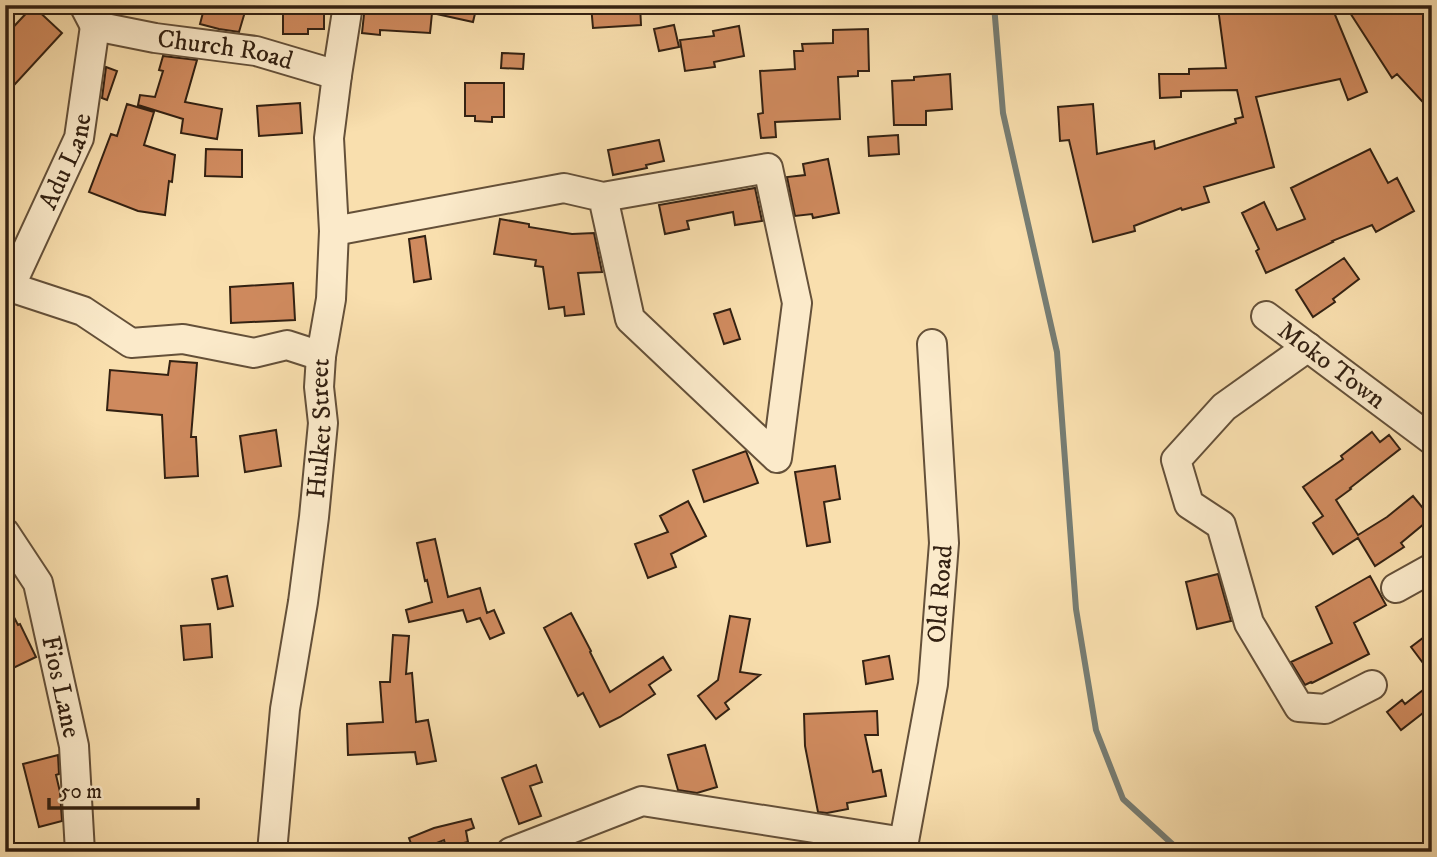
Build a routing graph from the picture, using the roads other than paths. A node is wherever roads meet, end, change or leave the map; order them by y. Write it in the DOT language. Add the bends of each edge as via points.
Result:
graph roads {
  1 [pos="348,5"];
  2 [pos="90,16"];
  3 [pos="337,75"];
  4 [pos="603,197"];
  5 [pos="334,231"];
  6 [pos="8,287"];
  7 [pos="1266,316"];
  8 [pos="932,344"];
  9 [pos="1308,347"];
  10 [pos="321,356"];
  11 [pos="1432,439"];
  12 [pos="5,533"];
  13 [pos="1432,568"];
  14 [pos="1396,588"];
  15 [pos="1372,685"];
  16 [pos="903,847"];
  17 [pos="80,852"];
  18 [pos="272,852"];
  19 [pos="511,852"];
  1 -- 3 [label="street, Hulket Street"];
  2 -- 3 [label="street, Church Road" via="155,38 256,51"];
  2 -- 6 [label="street, Adu Lane" via="79,138"];
  3 -- 5 [label="street, Hulket Street" via="329,138"];
  4 -- 4 [label="street" via="630,319 777,458 797,303 768,169"];
  4 -- 5 [label="street" via="564,188"];
  5 -- 10 [label="street, Hulket Street" via="331,299"];
  6 -- 10 [label="street" via="83,310 131,343 183,339 254,353 287,345"];
  7 -- 9 [label="street, Moko Town"];
  8 -- 16 [label="street, Old Road" via="944,543 933,684"];
  9 -- 11 [label="street, Moko Town"];
  9 -- 15 [label="street" via="1224,407 1176,460 1189,504 1221,525 1249,623 1299,707 1325,709"];
  10 -- 18 [label="street, Hulket Street" via="323,423 314,517 285,709"];
  12 -- 17 [label="street, Fios Lane" via="38,583 74,746"];
  13 -- 14 [label="street"];
  16 -- 19 [label="street, Old Road" via="642,802"];
}
